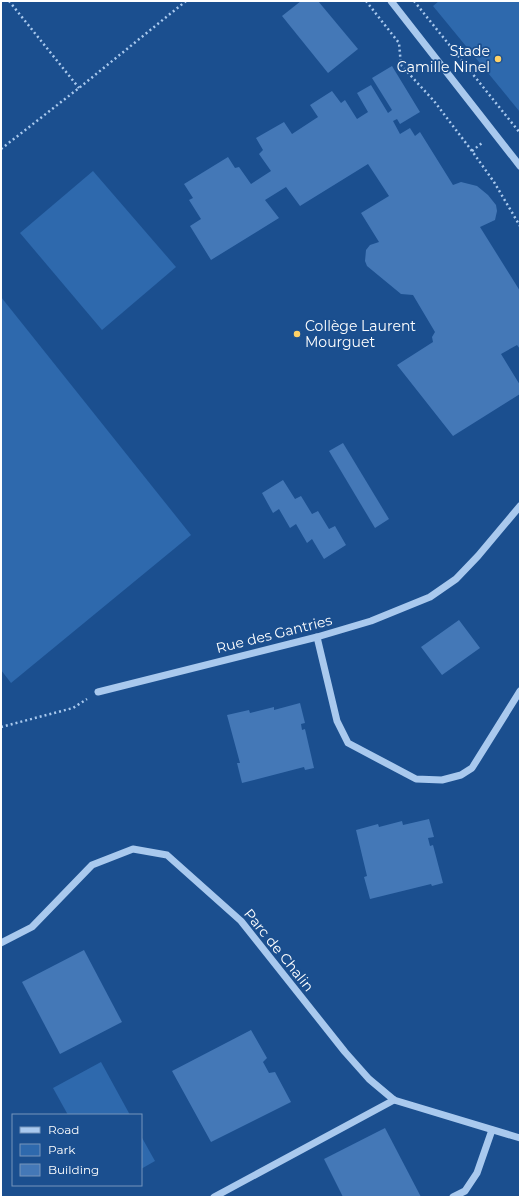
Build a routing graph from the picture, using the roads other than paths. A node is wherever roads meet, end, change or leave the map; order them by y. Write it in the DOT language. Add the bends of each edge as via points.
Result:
graph roads {
  1 [pos="390,1"];
  2 [pos="520,166"];
  3 [pos="520,506"];
  4 [pos="318,637"];
  5 [pos="520,691"];
  6 [pos="98,692"];
  7 [pos="1,943"];
  8 [pos="394,1100"];
  9 [pos="492,1130"];
  10 [pos="520,1138"];
  11 [pos="214,1197"];
  12 [pos="453,1197"];
  1 -- 2 [label="street"];
  3 -- 4 [label="street, Rue des Gantries" via="473,562 430,597 371,621"];
  4 -- 5 [label="street" via="337,721 348,743 416,779 442,780 461,775 472,768"];
  4 -- 6 [label="street, Rue des Gantries"];
  7 -- 8 [label="street, Parc de Chalin" via="32,927 92,865 133,849 167,855 241,921 350,1058 369,1079"];
  8 -- 9 [label="street, Parc de Chalin"];
  8 -- 11 [label="street"];
  9 -- 10 [label="street, Parc de Chalin"];
  9 -- 12 [label="street" via="477,1173 465,1191"];
}
